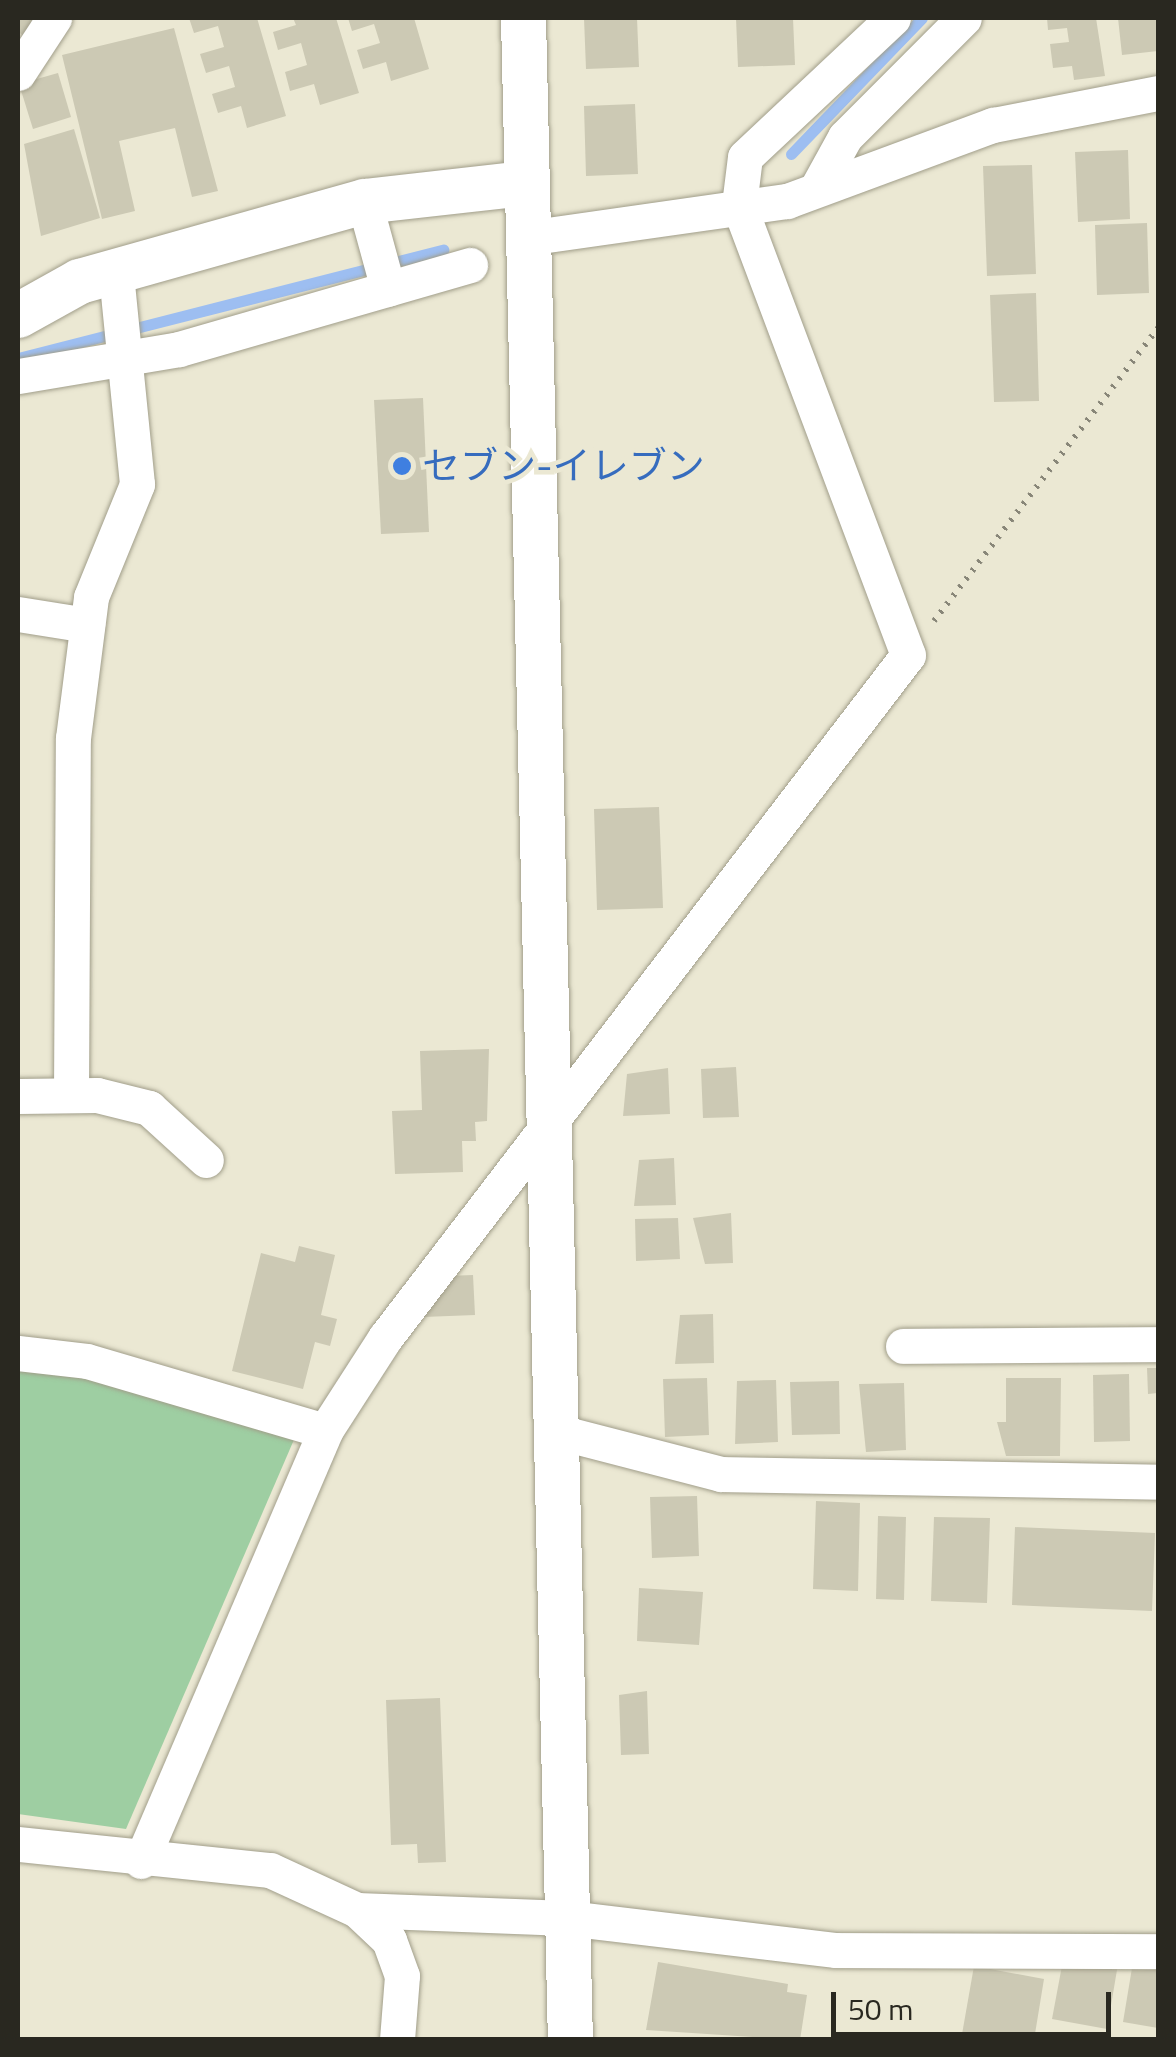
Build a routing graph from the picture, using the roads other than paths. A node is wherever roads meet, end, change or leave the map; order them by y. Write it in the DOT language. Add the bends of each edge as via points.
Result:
graph roads {
  1 [pos="54,18"];
  2 [pos="523,18"];
  3 [pos="894,18"];
  4 [pos="964,18"];
  5 [pos="18,73"];
  6 [pos="1158,93"];
  7 [pos="525,183"];
  8 [pos="817,188"];
  9 [pos="364,201"];
  10 [pos="739,205"];
  11 [pos="526,238"];
  12 [pos="470,266"];
  13 [pos="116,272"];
  14 [pos="384,273"];
  15 [pos="18,315"];
  16 [pos="126,339"];
  17 [pos="18,376"];
  18 [pos="18,614"];
  19 [pos="87,624"];
  20 [pos="71,1095"];
  21 [pos="18,1096"];
  22 [pos="547,1123"];
  23 [pos="206,1160"];
  24 [pos="1158,1344"];
  25 [pos="903,1346"];
  26 [pos="18,1354"];
  27 [pos="325,1430"];
  28 [pos="555,1431"];
  29 [pos="1158,1482"];
  30 [pos="18,1844"];
  31 [pos="142,1861"];
  32 [pos="357,1910"];
  33 [pos="567,1918"];
  34 [pos="1158,1952"];
  35 [pos="397,2040"];
  36 [pos="570,2040"];
  1 -- 5 [label="street"];
  2 -- 7 [label="street"];
  3 -- 10 [label="street" via="745,157"];
  4 -- 8 [label="street" via="845,137"];
  6 -- 8 [label="street" via="992,126"];
  7 -- 9 [label="street"];
  7 -- 11 [label="street"];
  8 -- 10 [label="street"];
  9 -- 13 [label="street"];
  9 -- 14 [label="street"];
  10 -- 11 [label="street" via="678,222"];
  10 -- 22 [label="street" via="908,655"];
  11 -- 22 [label="street"];
  12 -- 14 [label="street"];
  13 -- 15 [label="street"];
  13 -- 16 [label="street"];
  14 -- 16 [label="street"];
  16 -- 17 [label="street"];
  16 -- 19 [label="street" via="135,503"];
  18 -- 19 [label="street"];
  19 -- 20 [label="street" via="73,738"];
  20 -- 21 [label="street"];
  20 -- 23 [label="street" via="149,1108"];
  22 -- 27 [label="street"];
  22 -- 28 [label="street"];
  24 -- 25 [label="street"];
  26 -- 27 [label="street" via="87,1361"];
  27 -- 31 [label="street"];
  28 -- 29 [label="street" via="722,1474"];
  28 -- 33 [label="street"];
  30 -- 31 [label="street"];
  31 -- 32 [label="street" via="270,1870"];
  32 -- 33 [label="street"];
  32 -- 35 [label="street" via="389,1940 402,1976"];
  33 -- 34 [label="street" via="836,1950"];
  33 -- 36 [label="street"];
}
